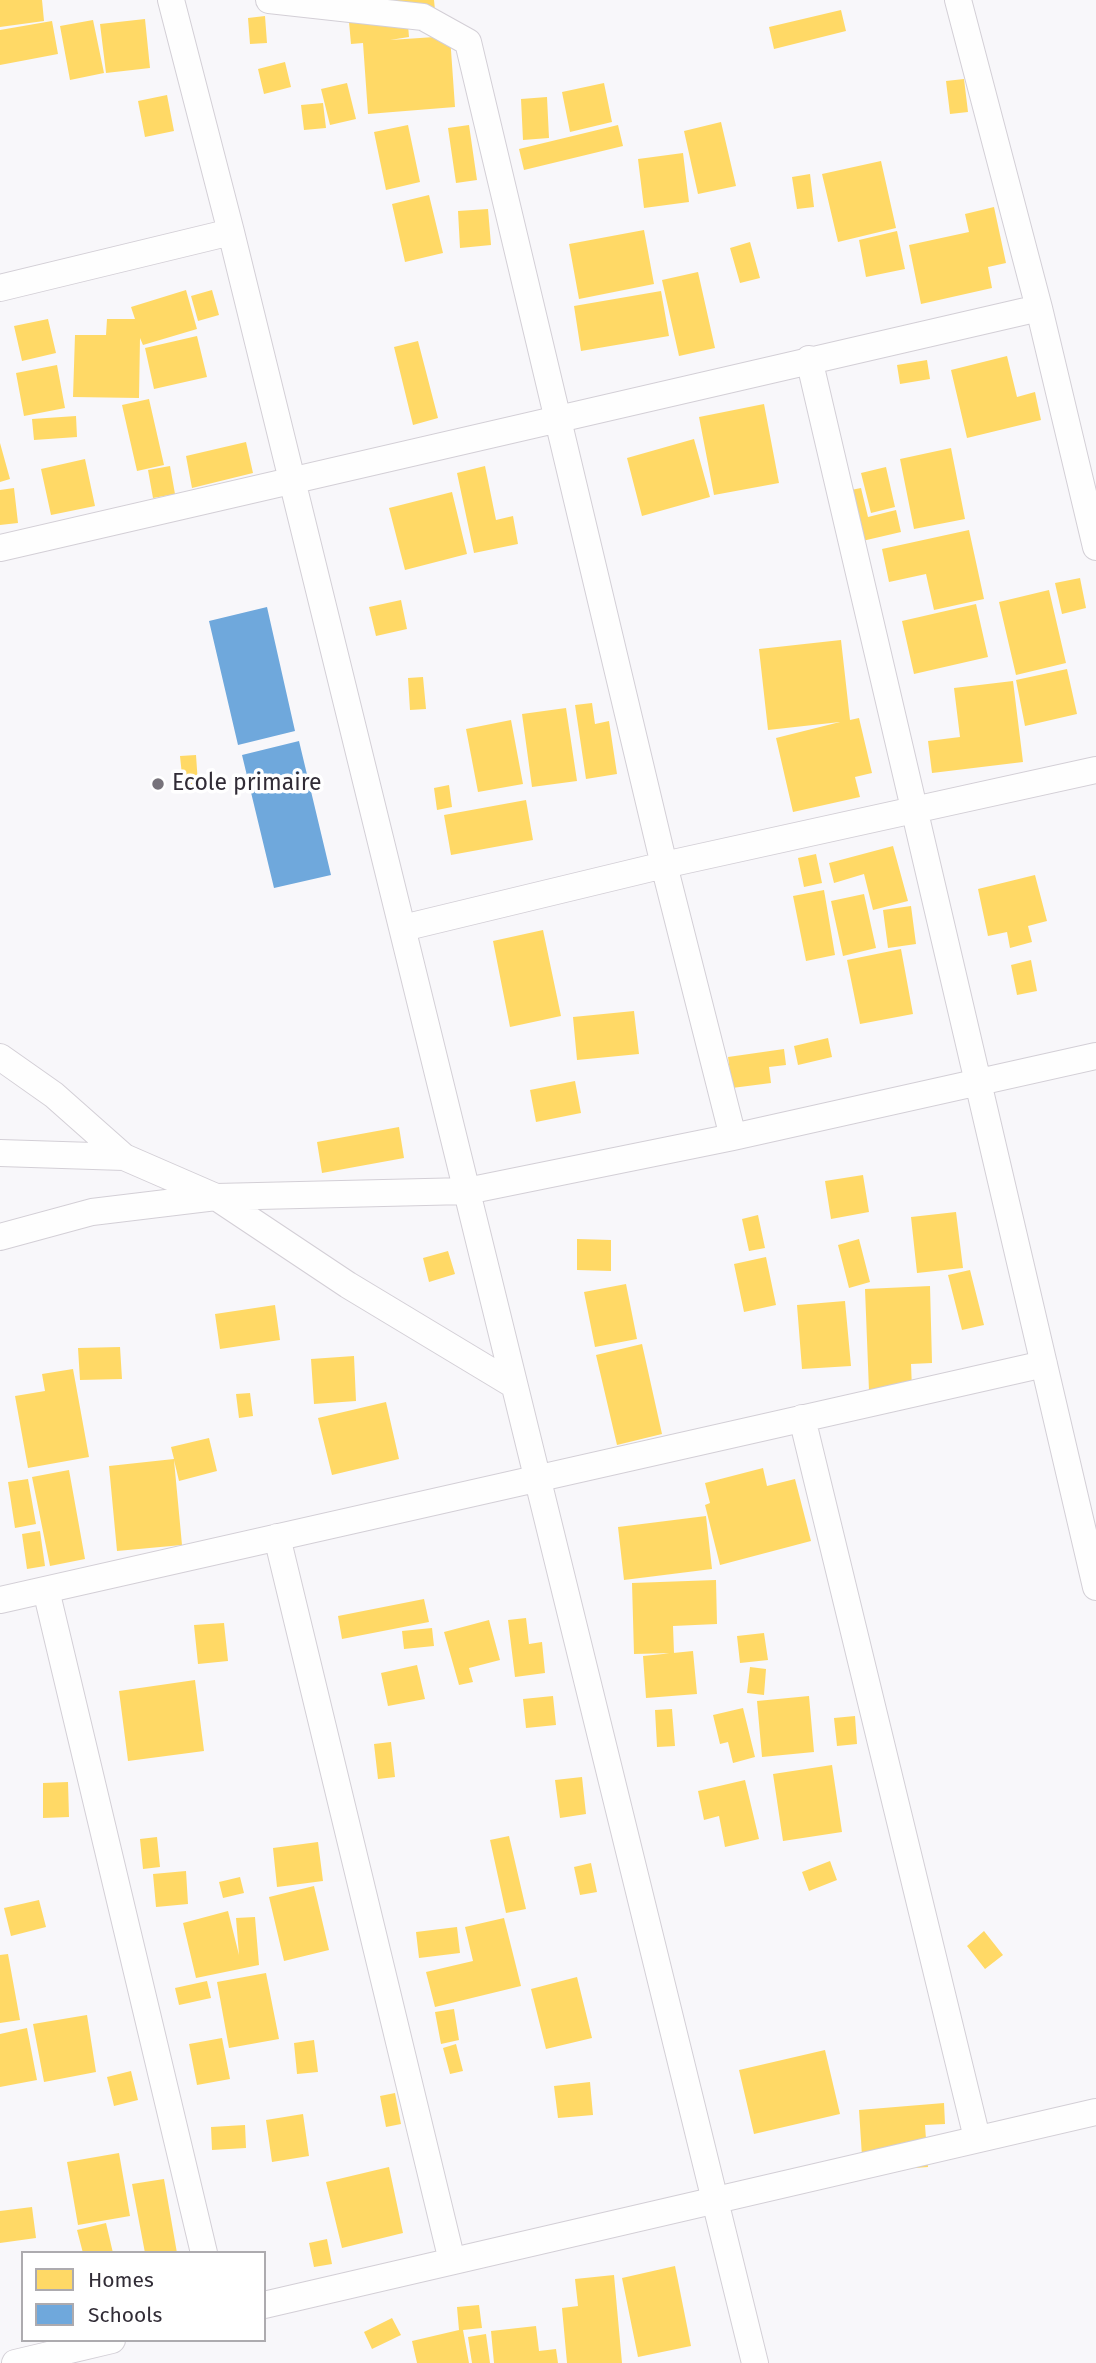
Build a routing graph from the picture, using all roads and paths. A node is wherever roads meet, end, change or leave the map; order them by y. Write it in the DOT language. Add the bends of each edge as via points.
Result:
graph roads {
  1 [pos="171,0"];
  2 [pos="269,0"];
  3 [pos="958,0"];
  4 [pos="231,232"];
  5 [pos="0,288"];
  6 [pos="1039,308"];
  7 [pos="809,359"];
  8 [pos="557,419"];
  9 [pos="292,481"];
  10 [pos="1096,547"];
  11 [pos="0,548"];
  12 [pos="1096,770"];
  13 [pos="914,810"];
  14 [pos="664,865"];
  15 [pos="403,928"];
  16 [pos="1096,1056"];
  17 [pos="0,1057"];
  18 [pos="978,1083"];
  19 [pos="733,1138"];
  20 [pos="0,1153"];
  21 [pos="124,1157"];
  22 [pos="467,1191"];
  23 [pos="216,1197"];
  24 [pos="0,1237"];
  25 [pos="1044,1364"];
  26 [pos="514,1385"];
  27 [pos="802,1418"];
  28 [pos="538,1478"];
  29 [pos="277,1537"];
  30 [pos="1096,1587"];
  31 [pos="46,1590"];
  32 [pos="0,1600"];
  33 [pos="1096,2112"];
  34 [pos="977,2138"];
  35 [pos="715,2200"];
  36 [pos="204,2251"];
  37 [pos="452,2261"];
  38 [pos="266,2305"];
  39 [pos="104,2342"];
  40 [pos="15,2363"];
  41 [pos="755,2363"];
  1 -- 4 [label="street"];
  2 -- 8 [label="street" via="423,17 468,42"];
  3 -- 6 [label="street"];
  4 -- 5 [label="street"];
  4 -- 9 [label="street"];
  6 -- 7 [label="street"];
  6 -- 10 [label="street"];
  7 -- 8 [label="street"];
  7 -- 13 [label="street"];
  8 -- 9 [label="street"];
  8 -- 14 [label="street"];
  9 -- 11 [label="street"];
  9 -- 15 [label="street"];
  12 -- 13 [label="street"];
  13 -- 14 [label="street"];
  13 -- 18 [label="street"];
  14 -- 15 [label="street"];
  14 -- 19 [label="street"];
  15 -- 22 [label="street"];
  16 -- 18 [label="street"];
  17 -- 21 [label="street" via="54,1095"];
  18 -- 19 [label="street"];
  18 -- 25 [label="street"];
  19 -- 22 [label="street"];
  20 -- 21 [label="street"];
  21 -- 23 [label="street"];
  22 -- 23 [label="street"];
  22 -- 26 [label="street"];
  23 -- 24 [label="street" via="92,1212"];
  23 -- 26 [label="street" via="348,1285"];
  25 -- 27 [label="street"];
  25 -- 30 [label="street"];
  26 -- 28 [label="street"];
  27 -- 28 [label="street"];
  27 -- 34 [label="street"];
  28 -- 29 [label="street"];
  28 -- 35 [label="street"];
  29 -- 31 [label="street"];
  29 -- 37 [label="street"];
  31 -- 32 [label="street"];
  31 -- 36 [label="street"];
  33 -- 34 [label="street"];
  34 -- 35 [label="street"];
  35 -- 37 [label="street"];
  35 -- 41 [label="street"];
  37 -- 38 [label="street"];
  39 -- 40 [label="street"];
}
